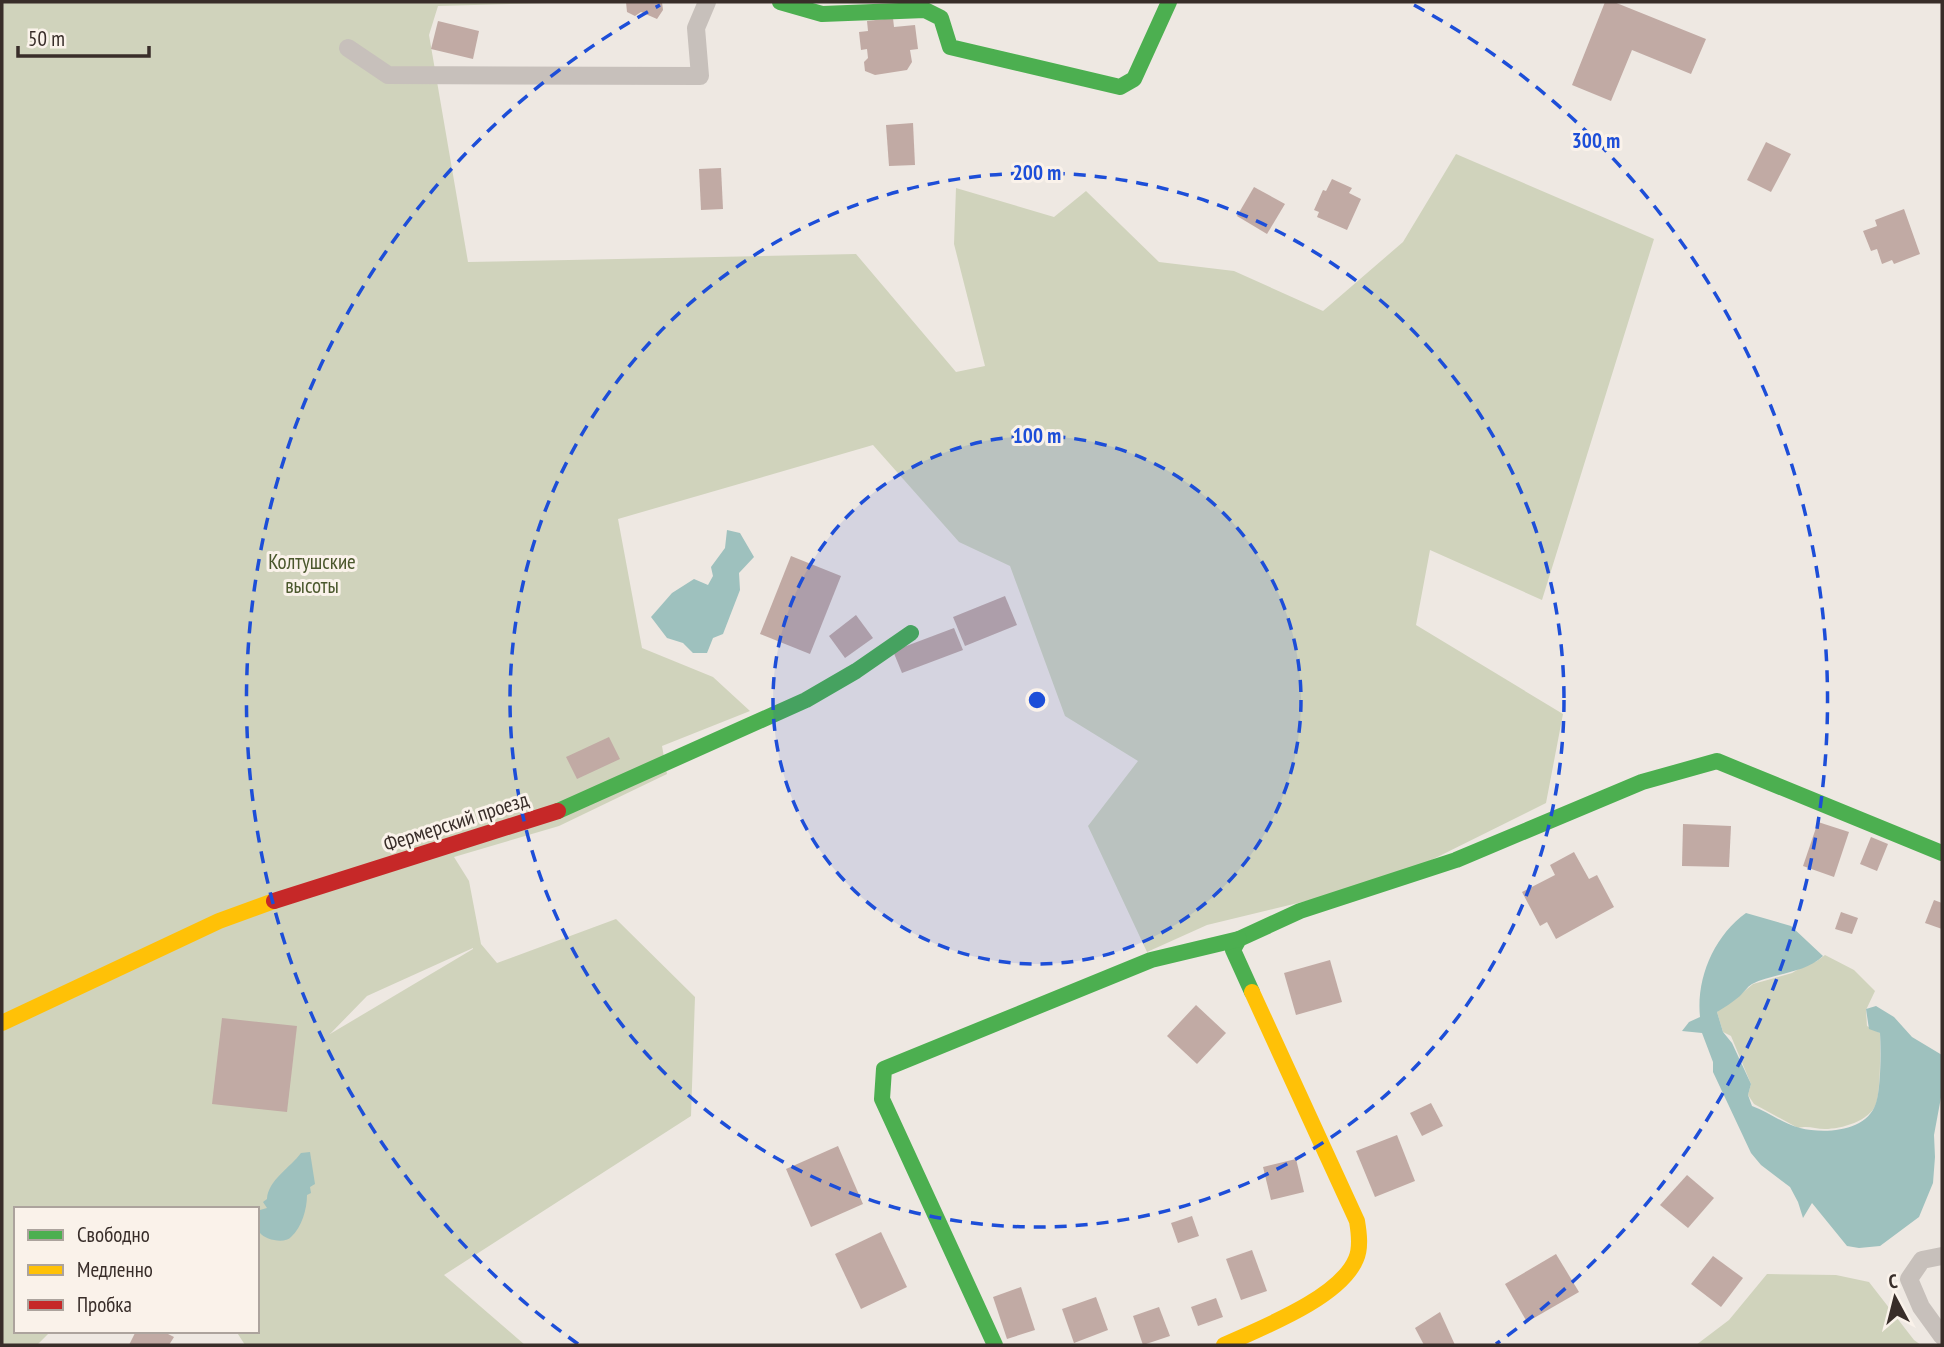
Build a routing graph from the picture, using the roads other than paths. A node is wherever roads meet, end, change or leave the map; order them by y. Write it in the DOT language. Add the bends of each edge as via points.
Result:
graph roads {
  1 [pos="707,2"];
  2 [pos="780,2"];
  3 [pos="1169,2"];
  4 [pos="944,10"];
  5 [pos="348,48"];
  6 [pos="911,633"];
  7 [pos="1942,853"];
  8 [pos="1239,939"];
  9 [pos="2,1023"];
  10 [pos="1942,1256"];
  11 [pos="1942,1336"];
  12 [pos="995,1345"];
  13 [pos="1224,1345"];
  1 -- 5 [label="street" via="696,28 700,76 388,75"];
  2 -- 4 [label="street" via="822,14"];
  3 -- 4 [label="street" via="1134,79 1120,87 950,47"];
  6 -- 9 [label="street, Фермерский проезд" via="806,700 553,813 219,921"];
  7 -- 8 [label="street" via="1717,761 1642,782 1456,860 1300,911"];
  8 -- 12 [label="street" via="1152,960 884,1069 882,1100"];
  8 -- 13 [label="street" via="1233,950 1357,1221 1360,1241 1355,1262 1336,1286"];
  10 -- 11 [label="street" via="1922,1260 1909,1279 1921,1307"];
}
